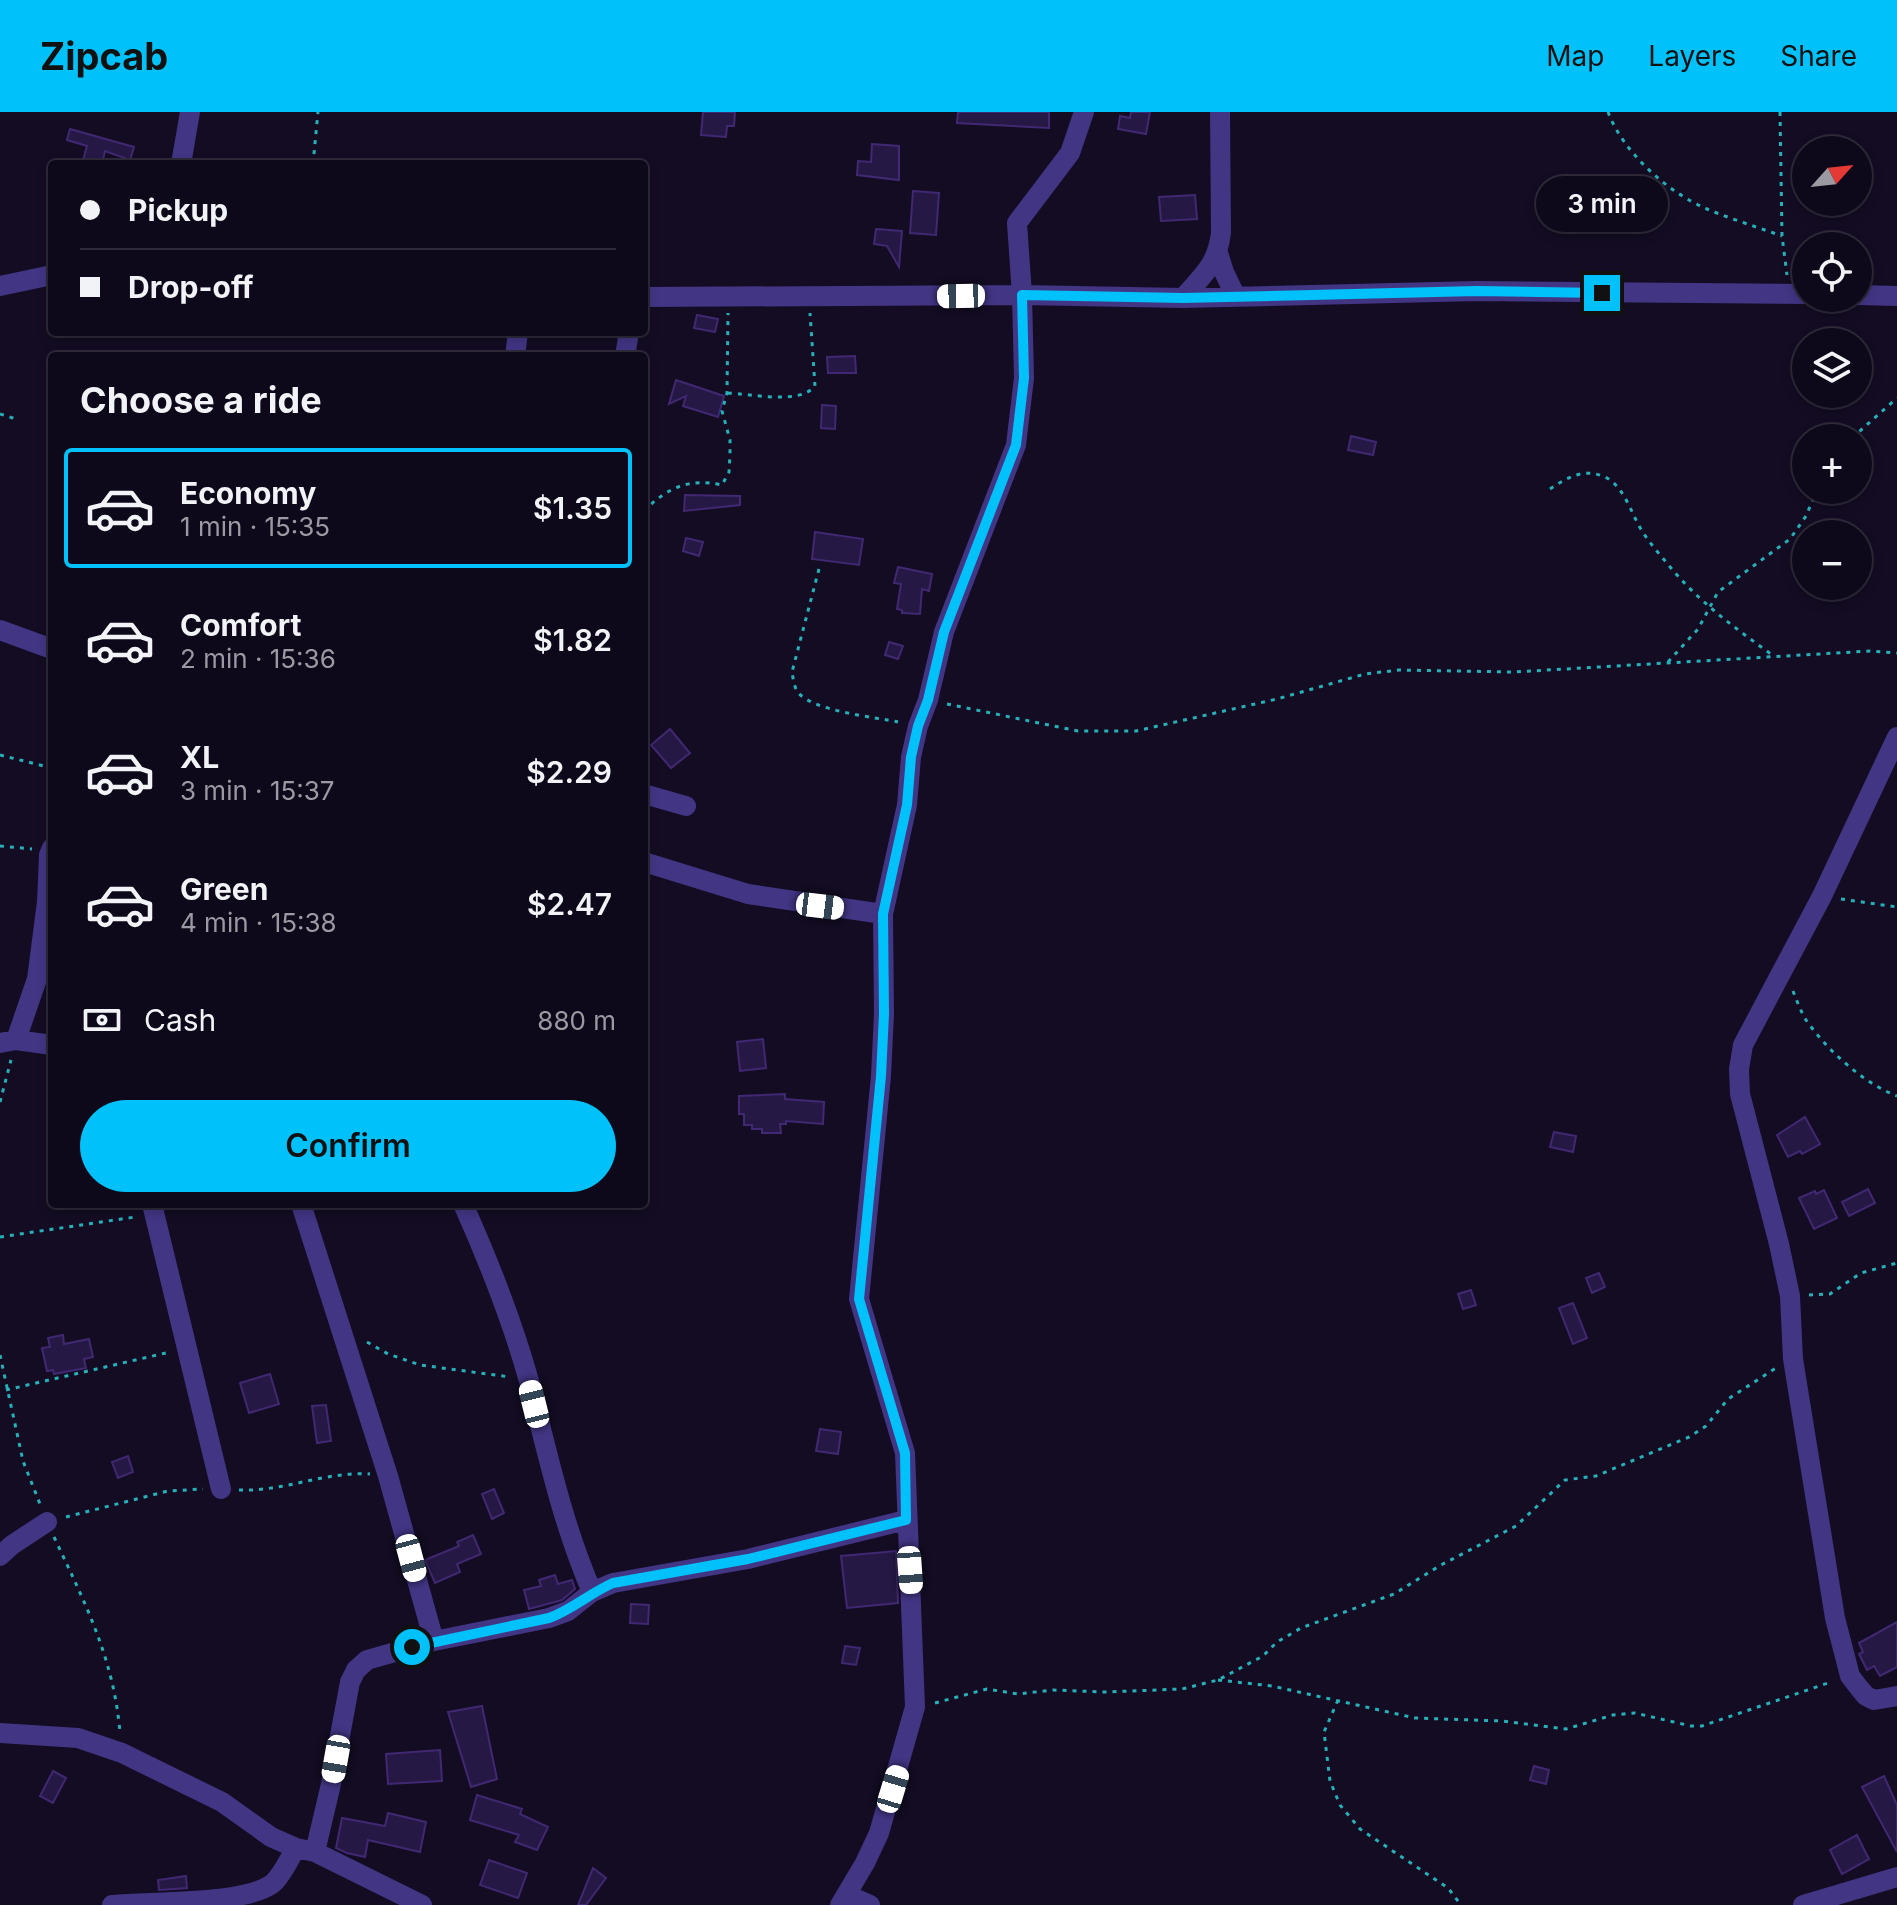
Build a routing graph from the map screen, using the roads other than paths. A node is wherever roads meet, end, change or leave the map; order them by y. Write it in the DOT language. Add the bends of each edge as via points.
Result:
graph roads {
  1 [pos="190,112"];
  2 [pos="1084,112"];
  3 [pos="1220,112"];
  4 [pos="182,160"];
  5 [pos="1218,253"];
  6 [pos="48,276"];
  7 [pos="0,286"];
  8 [pos="1792,294"];
  9 [pos="1022,295"];
  10 [pos="1872,295"];
  11 [pos="1897,296"];
  12 [pos="648,297"];
  13 [pos="1236,297"];
  14 [pos="1183,298"];
  15 [pos="0,630"];
  16 [pos="48,648"];
  17 [pos="1897,737"];
  18 [pos="648,795"];
  19 [pos="686,806"];
  20 [pos="648,863"];
  21 [pos="48,885"];
  22 [pos="883,914"];
  23 [pos="8,1042"];
  24 [pos="48,1045"];
  25 [pos="302,1208"];
  26 [pos="465,1208"];
  27 [pos="153,1209"];
  28 [pos="221,1489"];
  29 [pos="906,1520"];
  30 [pos="47,1522"];
  31 [pos="0,1556"];
  32 [pos="592,1592"];
  33 [pos="434,1641"];
  34 [pos="1897,1696"];
  35 [pos="0,1733"];
  36 [pos="306,1850"];
  37 [pos="1897,1877"];
  38 [pos="274,1882"];
  39 [pos="843,1900"];
  40 [pos="112,1905"];
  41 [pos="264,1905"];
  42 [pos="422,1905"];
  43 [pos="870,1905"];
  44 [pos="1803,1905"];
  1 -- 4 [label="street"];
  2 -- 9 [label="street" via="1070,153 1017,223"];
  3 -- 5 [label="street"];
  5 -- 13 [label="street"];
  5 -- 14 [label="street"];
  6 -- 7 [label="street"];
  8 -- 13 [label="street" via="1477,291"];
  9 -- 12 [label="street"];
  9 -- 14 [label="street"];
  9 -- 22 [label="street" via="1024,378 1016,445 944,632 911,757 907,805"];
  10 -- 11 [label="street"];
  13 -- 14 [label="street"];
  15 -- 16 [label="street"];
  17 -- 34 [label="street" via="1822,896 1743,1045 1739,1081 1790,1296 1793,1359 1835,1618 1850,1676 1874,1700"];
  18 -- 19 [label="street"];
  20 -- 22 [label="street" via="748,894"];
  21 -- 23 [label="street" via="37,979"];
  22 -- 29 [label="street" via="881,1076 859,1299 905,1453"];
  23 -- 24 [label="street"];
  25 -- 33 [label="street" via="388,1476"];
  26 -- 32 [label="street" via="495,1274 567,1530"];
  27 -- 28 [label="street"];
  29 -- 32 [label="street" via="748,1559 613,1583"];
  29 -- 39 [label="street" via="915,1707 879,1833"];
  30 -- 31 [label="street"];
  32 -- 33 [label="street" via="549,1618"];
  33 -- 36 [label="street" via="367,1660 356,1670 331,1784"];
  35 -- 36 [label="street" via="78,1738 122,1753 222,1802 271,1837"];
  36 -- 38 [label="street"];
  36 -- 42 [label="street"];
  37 -- 44 [label="street"];
  38 -- 40 [label="street" via="243,1896"];
  38 -- 41 [label="street"];
  39 -- 43 [label="street"];
}
